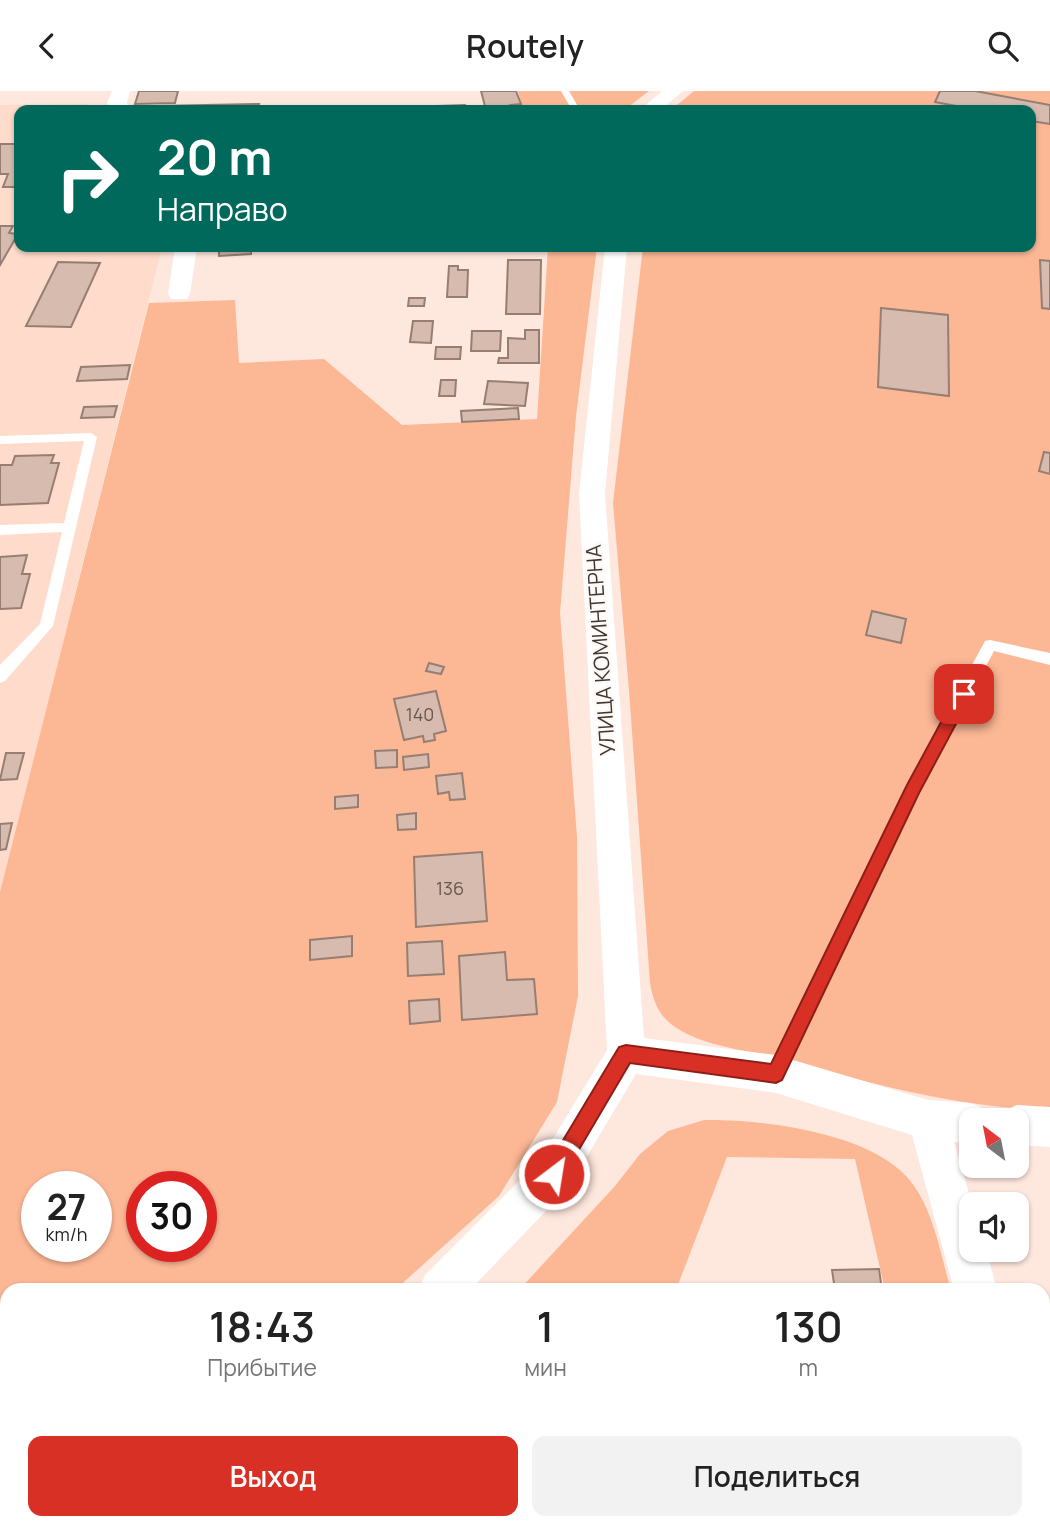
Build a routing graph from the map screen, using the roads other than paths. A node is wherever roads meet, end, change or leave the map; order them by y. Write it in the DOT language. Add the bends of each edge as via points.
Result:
graph roads {
  1 [pos="674,91"];
  2 [pos="656,105"];
  3 [pos="185,252"];
  4 [pos="616,252"];
  5 [pos="179,294"];
  6 [pos="0,440"];
  7 [pos="69,527"];
  8 [pos="0,530"];
  9 [pos="1050,659"];
  10 [pos="0,677"];
  11 [pos="626,1053"];
  12 [pos="776,1074"];
  13 [pos="928,1120"];
  14 [pos="959,1122"];
  15 [pos="1029,1126"];
  16 [pos="1050,1127"];
  17 [pos="447,1283"];
  18 [pos="974,1283"];
  1 -- 2 [label="street"];
  3 -- 5 [label="street"];
  4 -- 11 [label="street, УЛИЦА КОМИНТЕРНА" via="592,494"];
  6 -- 7 [label="lane" via="91,437"];
  7 -- 8 [label="lane"];
  7 -- 10 [label="lane" via="46,626"];
  9 -- 12 [label="lane" via="990,645 913,790"];
  11 -- 12 [label="street"];
  11 -- 17 [label="street" via="554,1174"];
  12 -- 13 [label="street"];
  13 -- 14 [label="street"];
  13 -- 18 [label="street"];
  15 -- 16 [label="street"];
}
